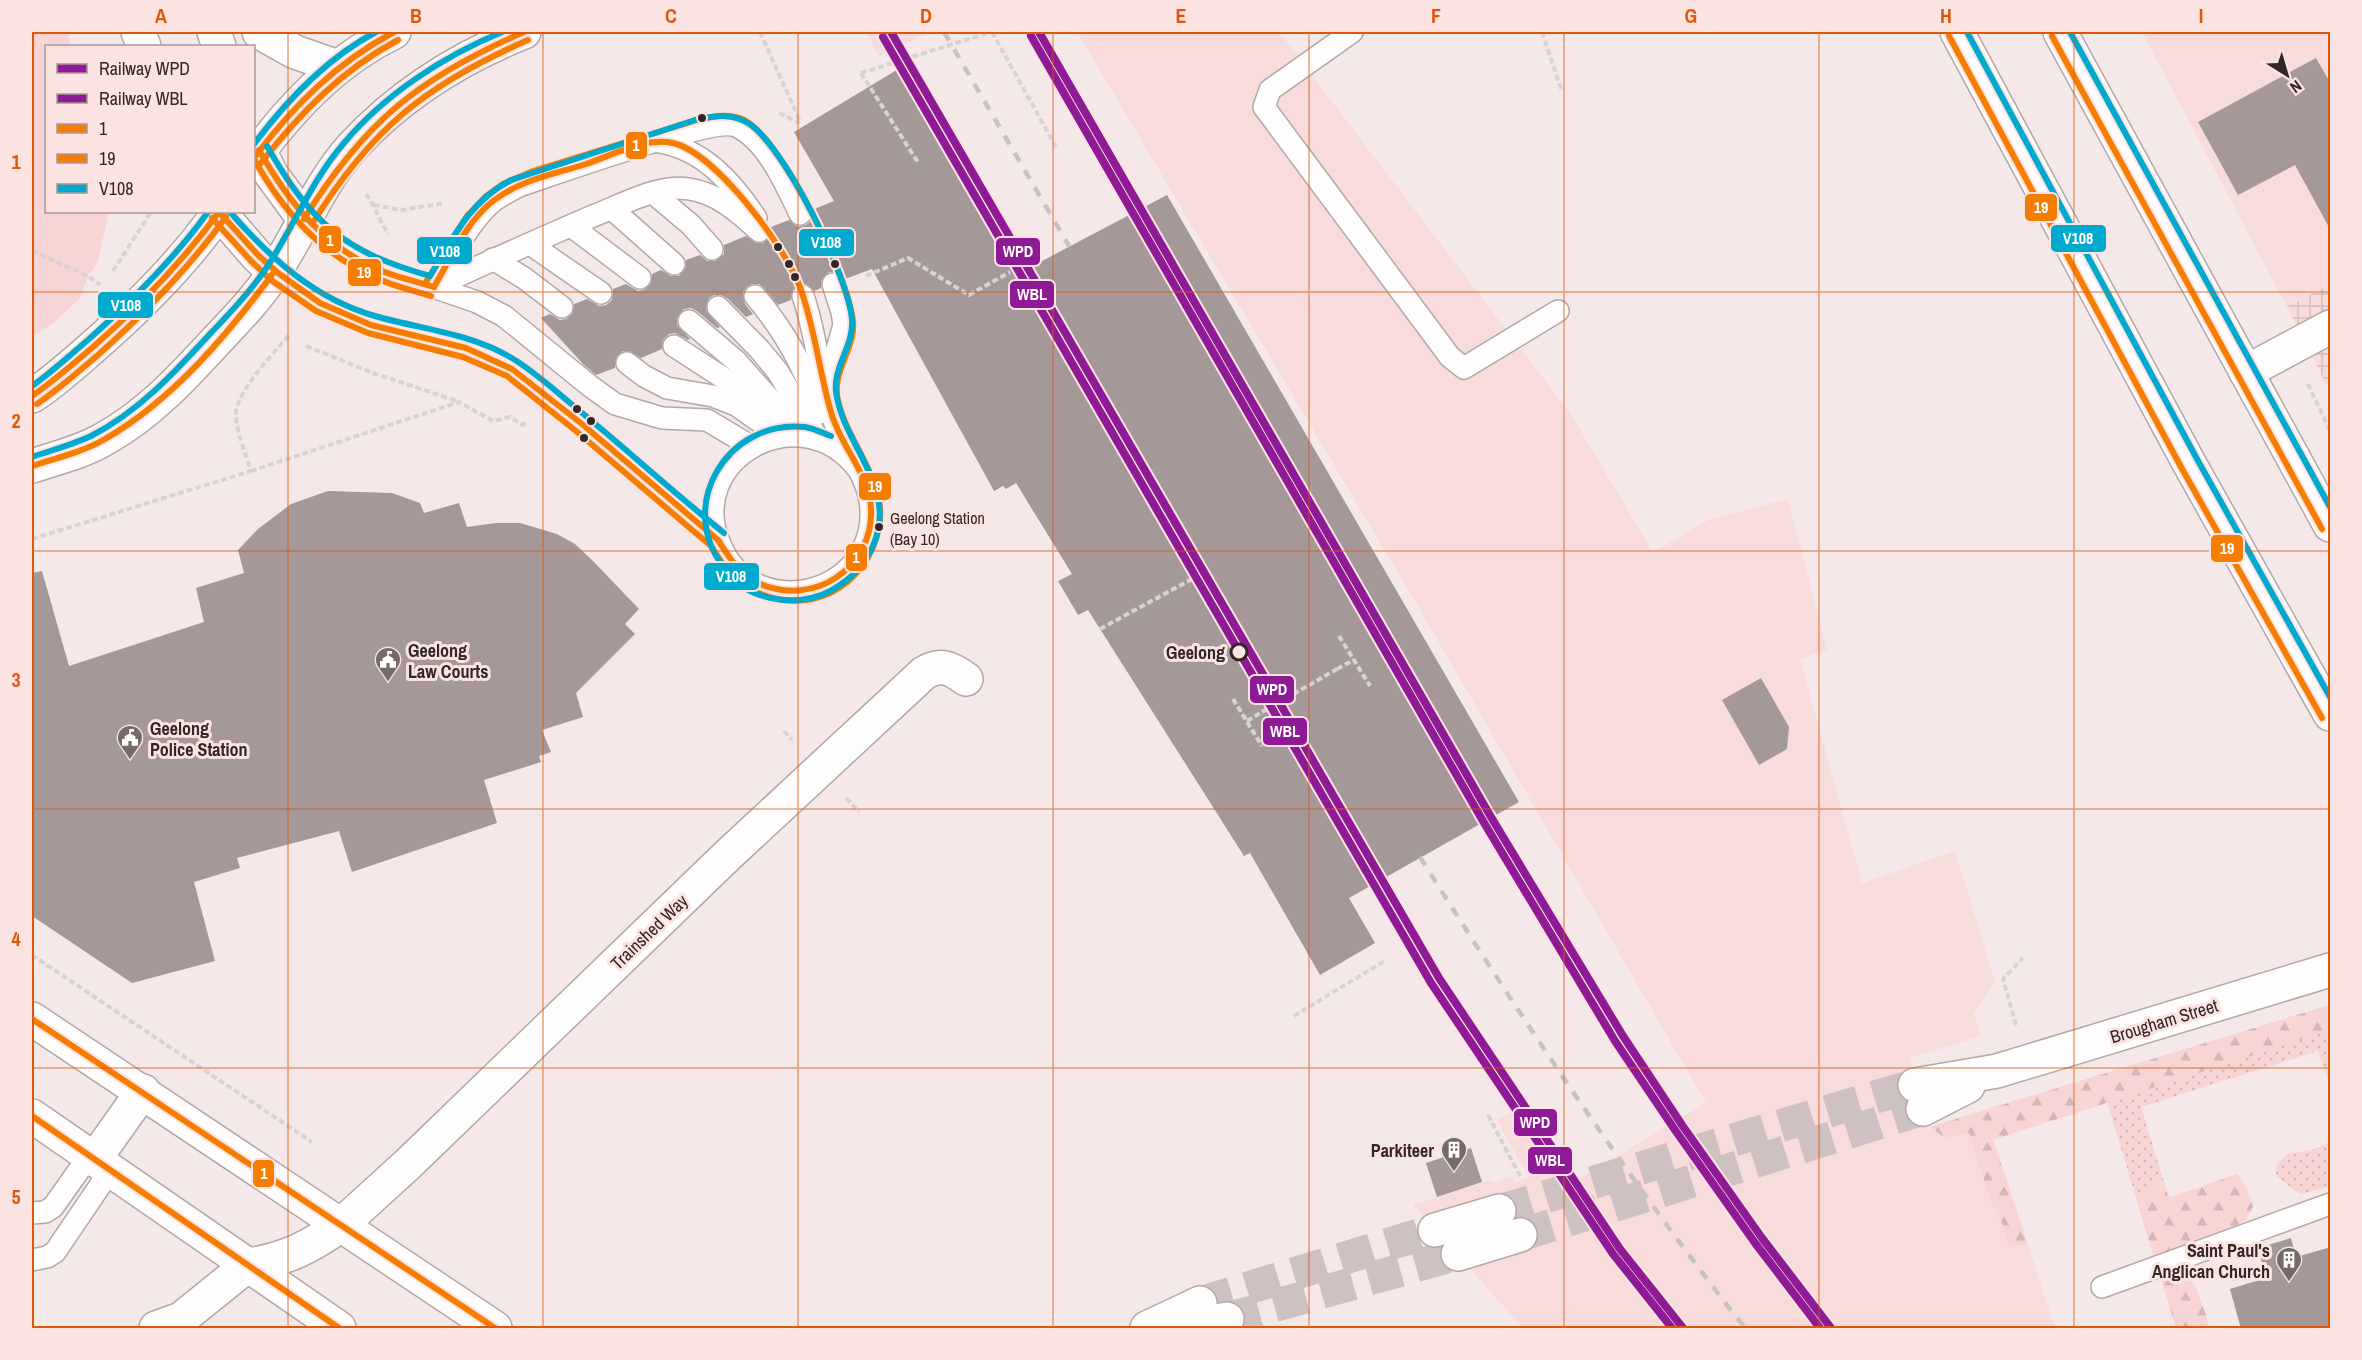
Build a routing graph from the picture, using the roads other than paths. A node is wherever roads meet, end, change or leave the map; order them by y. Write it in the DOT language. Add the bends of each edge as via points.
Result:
graph roads {
  1 [pos="259,32"];
  2 [pos="394,32"];
  3 [pos="524,32"];
  4 [pos="1352,32"];
  5 [pos="1957,32"];
  6 [pos="2060,32"];
  7 [pos="338,68"];
  8 [pos="655,142"];
  9 [pos="255,149"];
  10 [pos="653,193"];
  11 [pos="612,209"];
  12 [pos="218,213"];
  13 [pos="220,213"];
  14 [pos="800,214"];
  15 [pos="304,219"];
  16 [pos="571,226"];
  17 [pos="530,244"];
  18 [pos="712,249"];
  19 [pos="493,259"];
  20 [pos="674,264"];
  21 [pos="274,272"];
  22 [pos="640,278"];
  23 [pos="833,284"];
  24 [pos="434,287"];
  25 [pos="601,293"];
  26 [pos="755,296"];
  27 [pos="802,296"];
  28 [pos="562,307"];
  29 [pos="718,307"];
  30 [pos="1558,311"];
  31 [pos="689,321"];
  32 [pos="2331,327"];
  33 [pos="674,346"];
  34 [pos="627,363"];
  35 [pos="2246,372"];
  36 [pos="826,389"];
  37 [pos="32,396"];
  38 [pos="806,439"];
  39 [pos="752,447"];
  40 [pos="32,466"];
  41 [pos="858,469"];
  42 [pos="2331,525"];
  43 [pos="718,540"];
  44 [pos="966,679"];
  45 [pos="2331,714"];
  46 [pos="2331,970"];
  47 [pos="32,1019"];
  48 [pos="143,1091"];
  49 [pos="1919,1097"];
  50 [pos="32,1116"];
  51 [pos="97,1162"];
  52 [pos="2331,1204"];
  53 [pos="32,1213"];
  54 [pos="341,1225"];
  55 [pos="1435,1230"];
  56 [pos="1458,1254"];
  57 [pos="32,1260"];
  58 [pos="248,1265"];
  59 [pos="2102,1287"];
  60 [pos="156,1329"];
  61 [pos="339,1329"];
  62 [pos="495,1329"];
  63 [pos="1147,1329"];
  64 [pos="1177,1329"];
  1 -- 7 [label="main road" via="295,52"];
  2 -- 7 [label="main road"];
  3 -- 15 [label="main road" via="464,58 392,109 352,148"];
  4 -- 30 [label="lane" via="1270,90 1264,107 1450,357 1464,368"];
  5 -- 45 [label="main road" via="2184,453"];
  6 -- 35 [label="main road"];
  7 -- 9 [label="main road"];
  8 -- 10 [label="lane" via="680,147 713,167 738,193 761,229 703,192 673,188"];
  8 -- 14 [label="lane" via="719,124 736,126 760,145"];
  8 -- 24 [label="lane" via="519,186 493,201 481,213"];
  9 -- 15 [label="main road"];
  10 -- 11 [label="lane"];
  10 -- 18 [label="lane"];
  11 -- 16 [label="lane"];
  11 -- 20 [label="lane"];
  12 -- 37 [label="main road" via="194,246 143,301"];
  13 -- 21 [label="main road"];
  15 -- 21 [label="main road"];
  15 -- 24 [label="lane" via="366,264"];
  16 -- 17 [label="lane"];
  16 -- 22 [label="lane"];
  17 -- 19 [label="lane"];
  17 -- 25 [label="lane"];
  19 -- 24 [label="lane"];
  19 -- 28 [label="lane"];
  21 -- 40 [label="main road" via="194,365 146,410 104,439"];
  21 -- 43 [label="lane" via="325,306 399,332 483,353 505,365 592,432"];
  23 -- 36 [label="lane" via="844,325"];
  24 -- 39 [label="lane" via="504,316 615,404 662,418 707,420"];
  26 -- 38 [label="lane" via="786,337 806,376"];
  27 -- 36 [label="lane"];
  29 -- 38 [label="lane" via="778,372"];
  31 -- 38 [label="lane" via="736,361"];
  32 -- 35 [label="main road"];
  33 -- 38 [label="lane"];
  34 -- 38 [label="lane" via="667,388 713,396"];
  35 -- 42 [label="main road"];
  36 -- 41 [label="lane" via="837,429"];
  38 -- 39 [label="lane" via="770,438"];
  38 -- 41 [label="lane" via="850,459"];
  39 -- 43 [label="lane" via="733,462 718,488 713,515"];
  41 -- 43 [label="lane" via="870,497 870,526 861,554 828,585 800,593 763,587 733,566"];
  44 -- 54 [label="main road, Trainshed Way" via="947,668 934,667 924,673"];
  46 -- 49 [label="main road, Brougham Street"];
  47 -- 48 [label="main road"];
  48 -- 51 [label="main road"];
  48 -- 54 [label="main road"];
  50 -- 51 [label="main road"];
  51 -- 53 [label="lane" via="53,1207"];
  51 -- 57 [label="lane" via="55,1252"];
  51 -- 58 [label="main road"];
  52 -- 59 [label="lane"];
  54 -- 58 [label="main road, Trainshed Way" via="293,1255"];
  54 -- 62 [label="main road"];
  55 -- 56 [label="main road" via="1509,1223"];
  58 -- 60 [label="main road" via="181,1319"];
  58 -- 61 [label="main road"];
  63 -- 64 [label="main road" via="1213,1311"];
}
